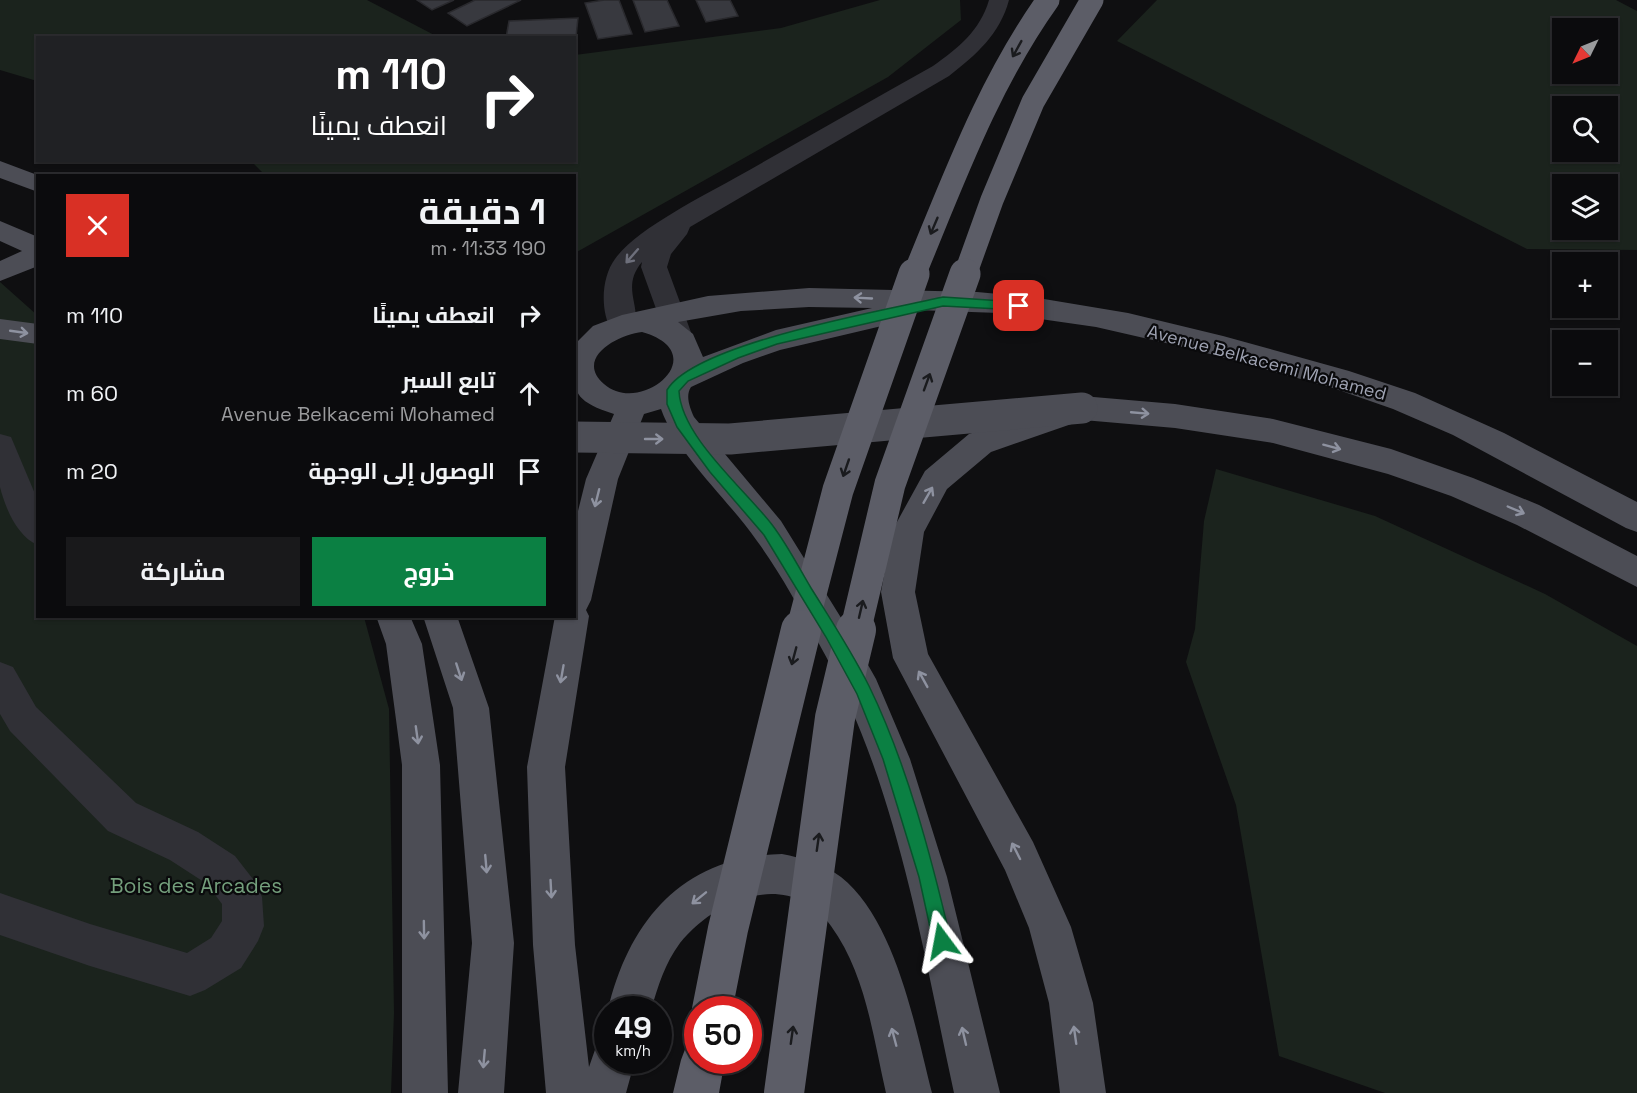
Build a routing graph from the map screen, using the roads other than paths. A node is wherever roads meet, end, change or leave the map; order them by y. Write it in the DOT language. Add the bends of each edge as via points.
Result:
graph roads {
  1 [pos="999,0"];
  2 [pos="1048,0"];
  3 [pos="1092,0"];
  4 [pos="0,169"];
  5 [pos="36,183"];
  6 [pos="697,210"];
  7 [pos="0,230"];
  8 [pos="36,247"];
  9 [pos="36,256"];
  10 [pos="0,272"];
  11 [pos="943,302"];
  12 [pos="576,322"];
  13 [pos="628,324"];
  14 [pos="675,324"];
  15 [pos="0,329"];
  16 [pos="36,334"];
  17 [pos="679,384"];
  18 [pos="580,385"];
  19 [pos="633,404"];
  20 [pos="1082,408"];
  21 [pos="576,437"];
  22 [pos="0,449"];
  23 [pos="1637,518"];
  24 [pos="36,528"];
  25 [pos="1637,572"];
  26 [pos="576,591"];
  27 [pos="394,618"];
  28 [pos="442,618"];
  29 [pos="572,618"];
  30 [pos="0,680"];
  31 [pos="0,914"];
  32 [pos="634,996"];
  33 [pos="715,996"];
  34 [pos="609,1074"];
  35 [pos="700,1074"];
  36 [pos="425,1093"];
  37 [pos="481,1093"];
  38 [pos="569,1093"];
  39 [pos="603,1093"];
  40 [pos="696,1093"];
  41 [pos="784,1093"];
  42 [pos="909,1093"];
  43 [pos="977,1093"];
  44 [pos="1083,1093"];
  1 -- 6 [label="street" via="986,31 967,52 941,71"];
  2 -- 33 [label="highway, one-way, bridge" via="983,109 912,279 838,490 783,698"];
  41 -- 3 [label="highway, one-way, bridge" via="835,718 890,484 997,189 1033,102"];
  4 -- 5 [label="main road"];
  6 -- 13 [label="street, one-way" via="638,249 625,264 617,282"];
  6 -- 14 [label="street" via="663,243 655,259 656,276"];
  7 -- 8 [label="main road"];
  9 -- 10 [label="main road"];
  11 -- 14 [label="main road, one-way" via="814,296 754,301"];
  11 -- 17 [label="main road" via="776,340 733,355"];
  11 -- 23 [label="main road, Avenue Belkacemi Mohamed" via="998,303 1083,314 1200,340 1328,375 1403,400 1479,433"];
  12 -- 13 [label="main road"];
  13 -- 14 [label="main road" via="668,328"];
  13 -- 18 [label="main road" via="593,341 584,351"];
  14 -- 17 [label="main road" via="690,355 689,367"];
  15 -- 16 [label="main road, one-way"];
  17 -- 19 [label="main road" via="662,397"];
  43 -- 17 [label="main road, one-way" via="927,877 891,759 863,691 769,531 681,423 674,404"];
  18 -- 19 [label="main road" via="607,400"];
  19 -- 26 [label="main road, one-way" via="602,479"];
  21 -- 20 [label="main road, one-way, bridge" via="730,440"];
  20 -- 25 [label="main road, one-way" via="1175,416 1273,431 1391,462 1528,515"];
  44 -- 20 [label="main road, one-way, bridge" via="1071,1003 1050,927 1019,856 911,658 898,592 908,531 936,480 980,443"];
  22 -- 24 [label="street"];
  27 -- 36 [label="main road, one-way" via="404,644 421,765"];
  28 -- 37 [label="main road, one-way" via="471,708 494,943"];
  29 -- 38 [label="main road, one-way" via="546,767 554,945"];
  30 -- 31 [label="street" via="23,719 122,817 184,846 221,870 242,897 243,926 226,953 190,975"];
  42 -- 32 [label="main road, one-way" via="873,958 843,909 818,885 783,873 743,876 705,892 672,921 646,959"];
  34 -- 39 [label="main road"];
  35 -- 40 [label="highway"];
}
